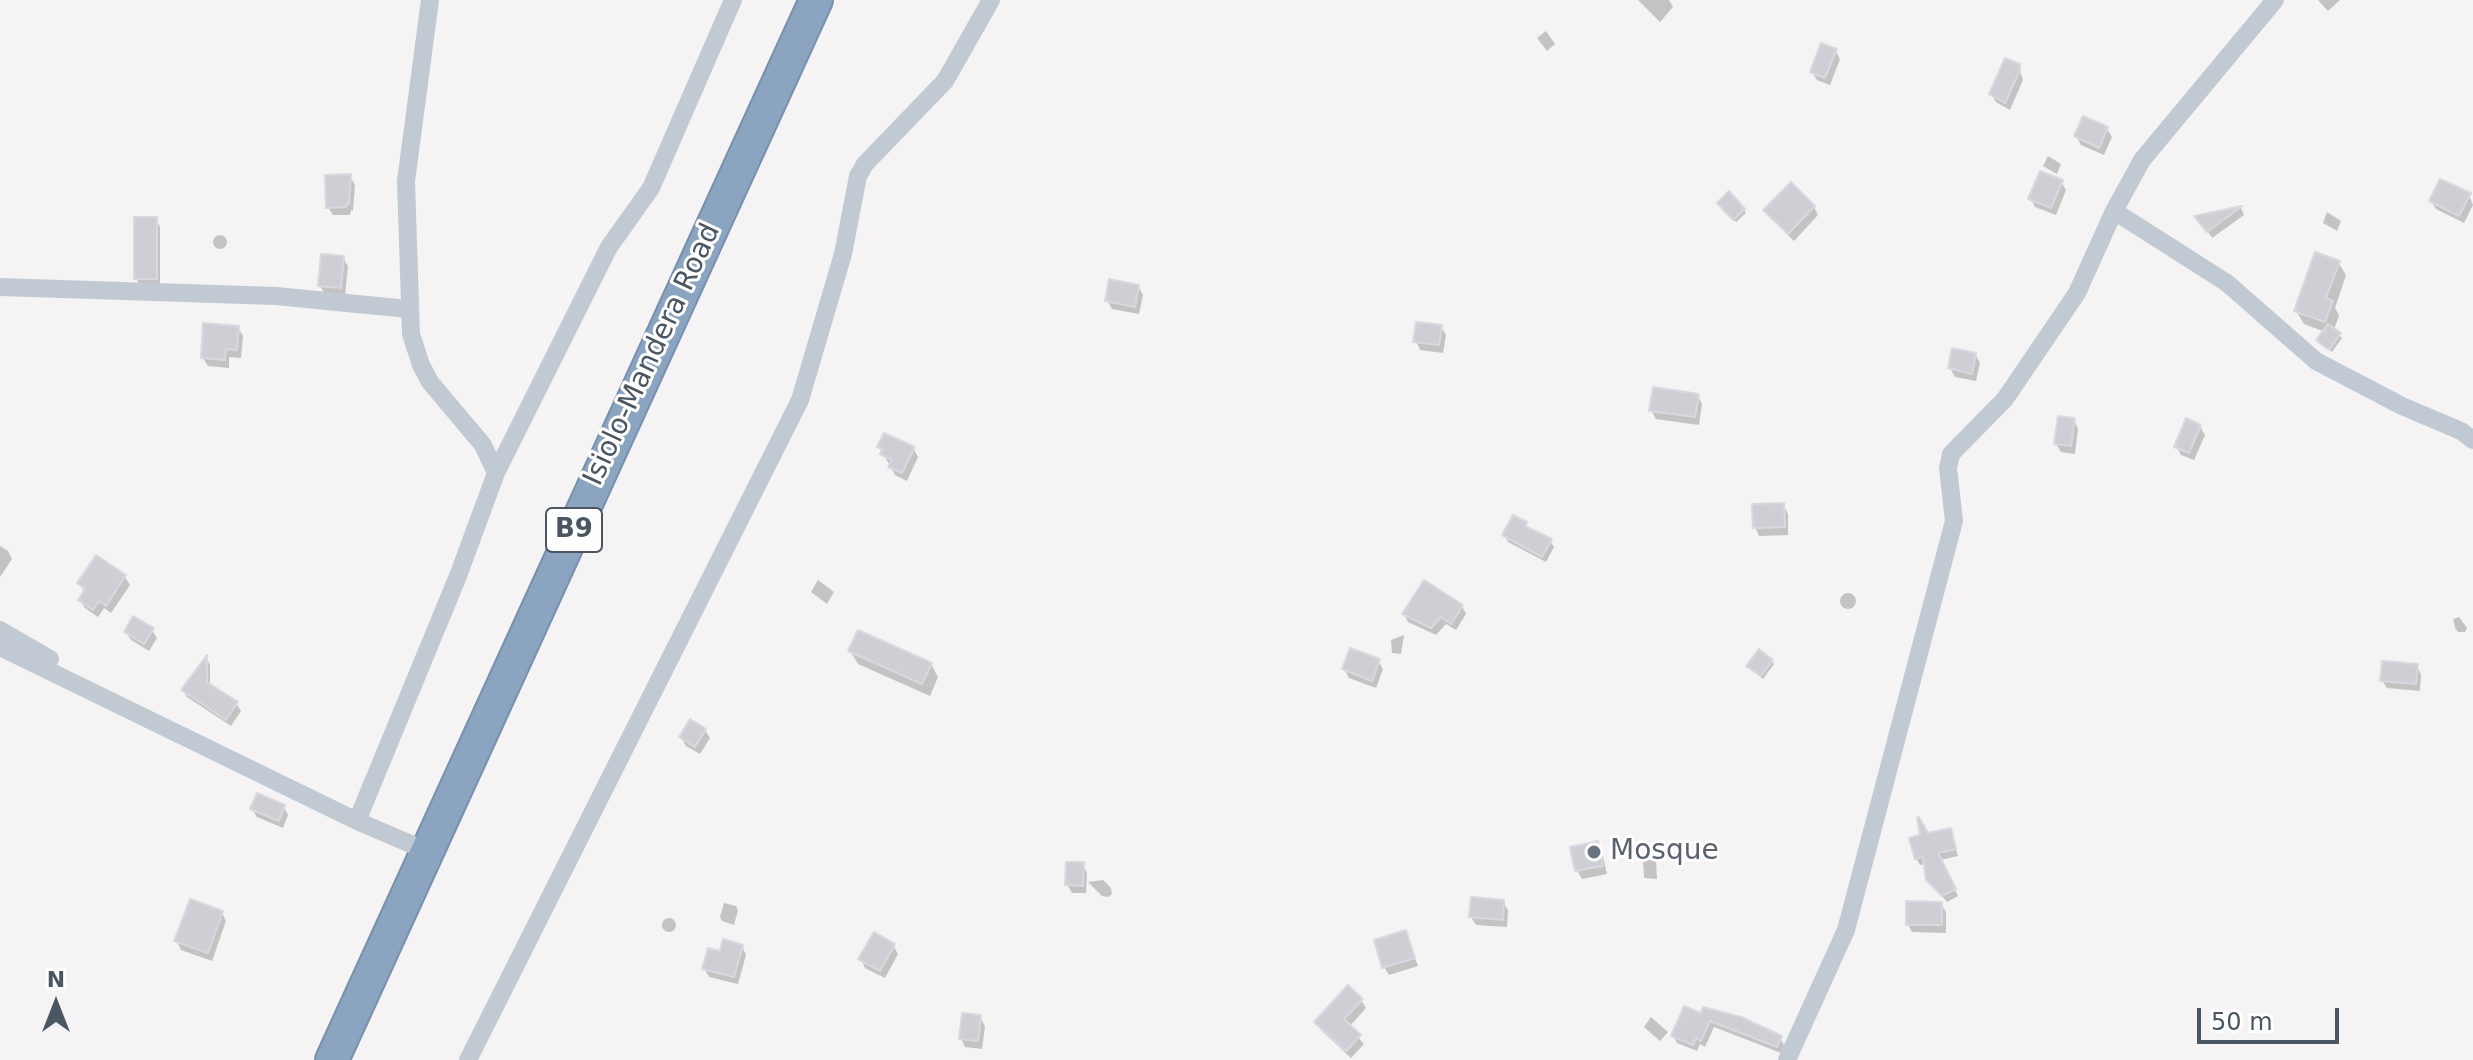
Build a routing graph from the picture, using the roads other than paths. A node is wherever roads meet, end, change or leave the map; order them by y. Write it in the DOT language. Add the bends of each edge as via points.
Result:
graph roads {
  1 [pos="430,0"];
  2 [pos="733,0"];
  3 [pos="816,0"];
  4 [pos="991,0"];
  5 [pos="2275,0"];
  6 [pos="2114,211"];
  7 [pos="0,287"];
  8 [pos="408,309"];
  9 [pos="2473,440"];
  10 [pos="496,473"];
  11 [pos="0,630"];
  12 [pos="0,647"];
  13 [pos="152,719"];
  14 [pos="357,821"];
  15 [pos="427,851"];
  16 [pos="332,1060"];
  17 [pos="468,1060"];
  18 [pos="1787,1060"];
  1 -- 8 [label="street" via="406,181"];
  2 -- 10 [label="street" via="651,188 609,247"];
  3 -- 15 [label="highway, Isiolo-Mandera Road / B9"];
  4 -- 17 [label="street" via="945,81 858,176 843,254 800,400"];
  5 -- 6 [label="street" via="2142,160"];
  6 -- 9 [label="street" via="2227,283 2316,361"];
  6 -- 18 [label="street" via="2077,293 2005,399 1951,454 1954,521 1846,930"];
  7 -- 8 [label="street" via="247,294"];
  8 -- 10 [label="street" via="411,334 430,382 483,445"];
  10 -- 14 [label="street"];
  11 -- 13 [label="street"];
  12 -- 13 [label="street"];
  13 -- 14 [label="street"];
  14 -- 15 [label="street"];
  15 -- 16 [label="highway, Isiolo-Mandera Road / B9"];
}
